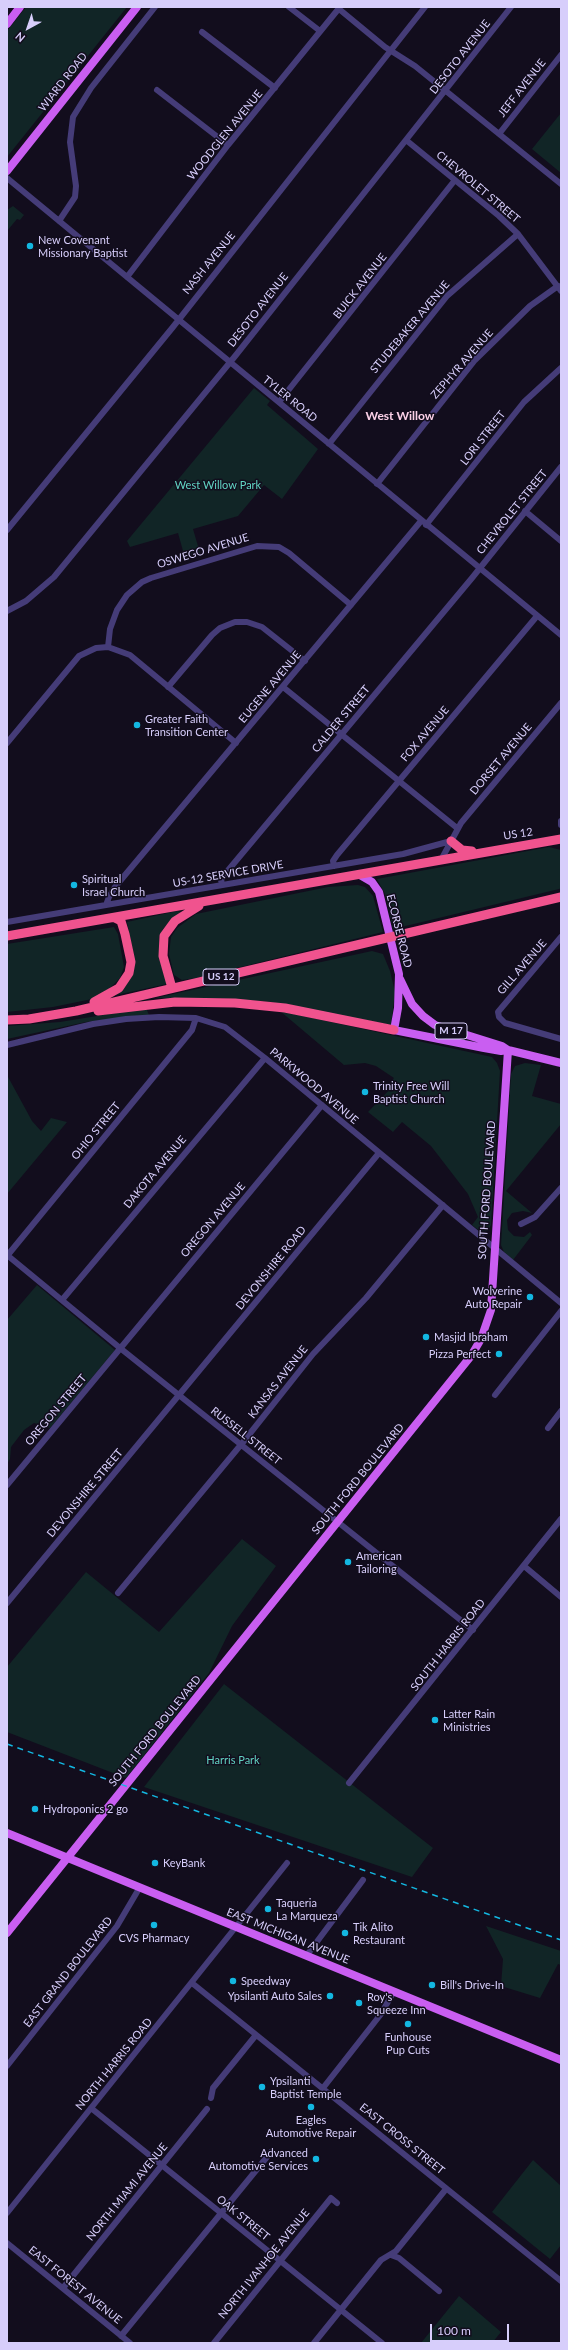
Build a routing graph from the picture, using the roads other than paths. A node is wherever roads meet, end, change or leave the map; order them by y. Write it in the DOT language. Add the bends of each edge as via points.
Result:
graph roads {
  1 [pos="14,7"];
  2 [pos="20,7"];
  3 [pos="137,7"];
  4 [pos="155,7"];
  5 [pos="289,7"];
  6 [pos="425,7"];
  7 [pos="511,7"];
  8 [pos="339,8"];
  9 [pos="7,14"];
  10 [pos="7,24"];
  11 [pos="320,31"];
  12 [pos="202,32"];
  13 [pos="391,51"];
  14 [pos="561,55"];
  15 [pos="275,88"];
  16 [pos="157,90"];
  17 [pos="446,91"];
  18 [pos="499,134"];
  19 [pos="406,140"];
  20 [pos="228,145"];
  21 [pos="7,171"];
  22 [pos="7,178"];
  23 [pos="455,180"];
  24 [pos="561,184"];
  25 [pos="59,221"];
  26 [pos="518,234"];
  27 [pos="126,277"];
  28 [pos="559,289"];
  29 [pos="178,319"];
  30 [pos="230,363"];
  31 [pos="561,368"];
  32 [pos="279,402"];
  33 [pos="329,444"];
  34 [pos="561,467"];
  35 [pos="377,484"];
  36 [pos="525,512"];
  37 [pos="424,523"];
  38 [pos="7,530"];
  39 [pos="561,541"];
  40 [pos="479,569"];
  41 [pos="351,605"];
  42 [pos="7,610"];
  43 [pos="537,616"];
  44 [pos="561,636"];
  45 [pos="108,647"];
  46 [pos="304,661"];
  47 [pos="168,687"];
  48 [pos="283,687"];
  49 [pos="561,703"];
  50 [pos="340,735"];
  51 [pos="7,743"];
  52 [pos="236,743"];
  53 [pos="399,781"];
  54 [pos="561,821"];
  55 [pos="561,825"];
  56 [pos="458,828"];
  57 [pos="561,839"];
  58 [pos="452,840"];
  59 [pos="546,842"];
  60 [pos="441,860"];
  61 [pos="334,866"];
  62 [pos="360,875"];
  63 [pos="222,885"];
  64 [pos="559,896"];
  65 [pos="211,901"];
  66 [pos="106,905"];
  67 [pos="115,918"];
  68 [pos="7,922"];
  69 [pos="7,936"];
  70 [pos="390,937"];
  71 [pos="561,937"];
  72 [pos="399,976"];
  73 [pos="172,988"];
  74 [pos="51,1016"];
  75 [pos="196,1018"];
  76 [pos="7,1020"];
  77 [pos="394,1030"];
  78 [pos="561,1040"];
  79 [pos="7,1045"];
  80 [pos="508,1050"];
  81 [pos="265,1058"];
  82 [pos="561,1063"];
  83 [pos="322,1105"];
  84 [pos="379,1153"];
  85 [pos="561,1188"];
  86 [pos="443,1205"];
  87 [pos="521,1224"];
  88 [pos="494,1249"];
  89 [pos="7,1255"];
  90 [pos="62,1300"];
  91 [pos="561,1303"];
  92 [pos="561,1311"];
  93 [pos="120,1348"];
  94 [pos="179,1395"];
  95 [pos="494,1395"];
  96 [pos="561,1411"];
  97 [pos="548,1428"];
  98 [pos="241,1445"];
  99 [pos="7,1485"];
  100 [pos="561,1519"];
  101 [pos="338,1522"];
  102 [pos="524,1566"];
  103 [pos="118,1593"];
  104 [pos="561,1597"];
  105 [pos="7,1603"];
  106 [pos="473,1630"];
  107 [pos="349,1783"];
  108 [pos="7,1833"];
  109 [pos="287,1863"];
  110 [pos="363,1880"];
  111 [pos="140,1888"];
  112 [pos="236,1927"];
  113 [pos="7,1933"];
  114 [pos="307,1955"];
  115 [pos="192,1983"];
  116 [pos="394,1991"];
  117 [pos="256,2035"];
  118 [pos="561,2060"];
  119 [pos="7,2066"];
  120 [pos="323,2088"];
  121 [pos="211,2098"];
  122 [pos="91,2108"];
  123 [pos="207,2109"];
  124 [pos="271,2152"];
  125 [pos="162,2165"];
  126 [pos="446,2189"];
  127 [pos="337,2203"];
  128 [pos="220,2212"];
  129 [pos="7,2213"];
  130 [pos="7,2243"];
  131 [pos="391,2255"];
  132 [pos="280,2261"];
  133 [pos="561,2281"];
  134 [pos="63,2288"];
  135 [pos="439,2291"];
  136 [pos="340,2310"];
  137 [pos="121,2336"];
  138 [pos="130,2343"];
  139 [pos="214,2343"];
  140 [pos="314,2343"];
  141 [pos="382,2343"];
  1 -- 9 [label="main road"];
  2 -- 10 [label="main road"];
  3 -- 21 [label="main road, WIARD ROAD"];
  4 -- 25 [label="street" via="91,88 73,117 70,142 75,197"];
  5 -- 11 [label="street"];
  6 -- 13 [label="street, NASH AVENUE"];
  7 -- 17 [label="street, DESOTO AVENUE"];
  8 -- 11 [label="street, WOODGLEN AVENUE"];
  8 -- 13 [label="street"];
  11 -- 15 [label="street, WOODGLEN AVENUE"];
  12 -- 15 [label="street"];
  13 -- 17 [label="street"];
  13 -- 29 [label="street, NASH AVENUE"];
  14 -- 18 [label="street, JEFF AVENUE"];
  15 -- 20 [label="street, WOODGLEN AVENUE"];
  16 -- 20 [label="street"];
  17 -- 18 [label="street"];
  17 -- 19 [label="street, DESOTO AVENUE"];
  18 -- 24 [label="street"];
  19 -- 23 [label="street, CHEVROLET STREET"];
  19 -- 30 [label="street, DESOTO AVENUE"];
  20 -- 27 [label="street, WOODGLEN AVENUE"];
  22 -- 25 [label="street, TYLER ROAD"];
  23 -- 26 [label="street, CHEVROLET STREET"];
  23 -- 32 [label="street, BUICK AVENUE"];
  25 -- 27 [label="street, TYLER ROAD"];
  26 -- 28 [label="street, CHEVROLET STREET"];
  26 -- 33 [label="street, STUDEBAKER AVENUE" via="447,296"];
  27 -- 29 [label="street, TYLER ROAD"];
  28 -- 35 [label="street, ZEPHYR AVENUE" via="530,306 475,360"];
  29 -- 30 [label="street, TYLER ROAD"];
  29 -- 38 [label="street, NASH AVENUE"];
  30 -- 32 [label="street, TYLER ROAD"];
  30 -- 42 [label="street, DESOTO AVENUE" via="54,578 26,601"];
  31 -- 37 [label="street, LORI STREET" via="524,402"];
  32 -- 33 [label="street, TYLER ROAD"];
  33 -- 35 [label="street, TYLER ROAD"];
  34 -- 36 [label="street, CHEVROLET STREET"];
  35 -- 37 [label="street, TYLER ROAD"];
  36 -- 39 [label="street"];
  36 -- 40 [label="street, CHEVROLET STREET"];
  37 -- 40 [label="street, TYLER ROAD"];
  37 -- 41 [label="street, EUGENE AVENUE"];
  40 -- 43 [label="street, TYLER ROAD"];
  40 -- 50 [label="street, CALDER STREET"];
  41 -- 45 [label="street, OSWEGO AVENUE" via="289,553 279,547 257,546 142,582 127,595 117,610 110,630"];
  41 -- 46 [label="street, EUGENE AVENUE"];
  43 -- 44 [label="street, TYLER ROAD"];
  43 -- 53 [label="street, FOX AVENUE"];
  45 -- 47 [label="street" via="130,655"];
  45 -- 51 [label="street" via="96,648 79,656"];
  46 -- 47 [label="street" via="262,627 247,622 235,622 220,628 212,635"];
  46 -- 48 [label="street, EUGENE AVENUE"];
  47 -- 52 [label="street"];
  48 -- 50 [label="street"];
  48 -- 52 [label="street, EUGENE AVENUE"];
  49 -- 56 [label="street, DORSET AVENUE"];
  50 -- 53 [label="street"];
  50 -- 63 [label="street, CALDER STREET" via="225,874 221,880"];
  52 -- 66 [label="street, EUGENE AVENUE" via="115,887"];
  53 -- 56 [label="street"];
  53 -- 61 [label="street, FOX AVENUE" via="334,859"];
  54 -- 55 [label="street"];
  56 -- 58 [label="street, DORSET AVENUE"];
  57 -- 59 [label="highway, US 12 / US 12"];
  58 -- 59 [label="highway" via="464,851 540,840"];
  58 -- 60 [label="street"];
  58 -- 61 [label="street, US-12 SERVICE DRIVE" via="403,854"];
  59 -- 60 [label="highway, US 12 / US 12"];
  60 -- 62 [label="highway, US 12 / US 12"];
  61 -- 63 [label="street, US-12 SERVICE DRIVE"];
  62 -- 65 [label="highway, US 12 / US 12"];
  62 -- 70 [label="main road, ECORSE ROAD / M 17" via="372,882 379,892"];
  63 -- 66 [label="street, US-12 SERVICE DRIVE"];
  64 -- 70 [label="highway, US 12"];
  65 -- 67 [label="highway, US 12 / US 12"];
  65 -- 73 [label="highway" via="182,915 164,936 163,956"];
  66 -- 68 [label="street, US-12 SERVICE DRIVE"];
  67 -- 69 [label="highway, US 12 / US 12"];
  67 -- 74 [label="highway" via="123,925 130,953 131,962 127,978 108,996"];
  70 -- 72 [label="main road, ECORSE ROAD / M 17"];
  70 -- 73 [label="highway, US 12 / US 12"];
  71 -- 78 [label="street, GILL AVENUE" via="498,1012 505,1023"];
  72 -- 77 [label="main road, ECORSE ROAD / M 17"];
  72 -- 80 [label="main road, ECORSE ROAD / M 17" via="412,1004 430,1021 446,1030 487,1041"];
  73 -- 74 [label="highway, US 12 / US 12"];
  74 -- 76 [label="highway, US 12 / US 12"];
  74 -- 77 [label="highway" via="175,1002 235,1003 285,1008"];
  75 -- 79 [label="street, PARKWOOD AVENUE" via="159,1017 93,1024"];
  75 -- 81 [label="street, PARKWOOD AVENUE" via="225,1027"];
  75 -- 89 [label="street, OHIO STREET" via="192,1030"];
  77 -- 80 [label="main road, ECORSE ROAD / M 17" via="501,1051"];
  80 -- 82 [label="main road, ECORSE ROAD / M 17"];
  80 -- 88 [label="main road, SOUTH FORD BOULEVARD"];
  81 -- 83 [label="street, PARKWOOD AVENUE"];
  81 -- 90 [label="street, DAKOTA AVENUE"];
  83 -- 84 [label="street, PARKWOOD AVENUE"];
  83 -- 93 [label="street, OREGON AVENUE"];
  84 -- 86 [label="street, PARKWOOD AVENUE"];
  84 -- 94 [label="street, DEVONSHIRE ROAD"];
  85 -- 87 [label="street" via="535,1217"];
  86 -- 88 [label="street, PARKWOOD AVENUE"];
  86 -- 98 [label="street, KANSAS AVENUE" via="366,1298 313,1354"];
  88 -- 91 [label="street, PARKWOOD AVENUE"];
  88 -- 101 [label="main road, SOUTH FORD BOULEVARD" via="491,1310 481,1339 457,1373"];
  89 -- 90 [label="street, RUSSELL STREET"];
  90 -- 93 [label="street, RUSSELL STREET"];
  92 -- 95 [label="street"];
  93 -- 94 [label="street, RUSSELL STREET"];
  93 -- 99 [label="street, OREGON STREET"];
  94 -- 98 [label="street, RUSSELL STREET"];
  94 -- 105 [label="street, DEVONSHIRE STREET"];
  96 -- 97 [label="street"];
  98 -- 101 [label="street, RUSSELL STREET"];
  98 -- 103 [label="street, KANSAS AVENUE"];
  100 -- 102 [label="street, SOUTH HARRIS ROAD"];
  101 -- 106 [label="street, RUSSELL STREET"];
  101 -- 113 [label="main road, SOUTH FORD BOULEVARD"];
  102 -- 104 [label="street"];
  102 -- 106 [label="street, SOUTH HARRIS ROAD"];
  106 -- 107 [label="street, SOUTH HARRIS ROAD"];
  108 -- 111 [label="main road, EAST MICHIGAN AVENUE"];
  109 -- 112 [label="street"];
  110 -- 114 [label="street"];
  111 -- 112 [label="main road, EAST MICHIGAN AVENUE"];
  111 -- 119 [label="street, EAST GRAND BOULEVARD" via="117,1926"];
  112 -- 114 [label="main road, EAST MICHIGAN AVENUE"];
  112 -- 115 [label="street, NORTH HARRIS ROAD"];
  114 -- 116 [label="main road, EAST MICHIGAN AVENUE"];
  115 -- 117 [label="street, EAST CROSS STREET"];
  115 -- 122 [label="street, NORTH HARRIS ROAD"];
  116 -- 118 [label="main road, EAST MICHIGAN AVENUE"];
  116 -- 120 [label="street" via="381,2014"];
  117 -- 120 [label="street, EAST CROSS STREET"];
  117 -- 121 [label="street" via="213,2088"];
  120 -- 126 [label="street, EAST CROSS STREET"];
  122 -- 125 [label="street, OAK STREET"];
  122 -- 129 [label="street, NORTH HARRIS ROAD"];
  123 -- 125 [label="street, NORTH MIAMI AVENUE"];
  124 -- 128 [label="street"];
  125 -- 128 [label="street, OAK STREET"];
  125 -- 134 [label="street, NORTH MIAMI AVENUE"];
  126 -- 131 [label="street"];
  126 -- 133 [label="street, EAST CROSS STREET"];
  127 -- 132 [label="street, NORTH IVANHOE AVENUE" via="329,2196"];
  128 -- 132 [label="street, OAK STREET"];
  128 -- 137 [label="street"];
  130 -- 134 [label="street, EAST FOREST AVENUE"];
  131 -- 135 [label="street" via="399,2258"];
  131 -- 136 [label="street" via="381,2260"];
  132 -- 136 [label="street, OAK STREET"];
  132 -- 139 [label="street, NORTH IVANHOE AVENUE"];
  134 -- 137 [label="street, EAST FOREST AVENUE"];
  136 -- 140 [label="street"];
  136 -- 141 [label="street, OAK STREET"];
  137 -- 138 [label="street, EAST FOREST AVENUE"];
}
